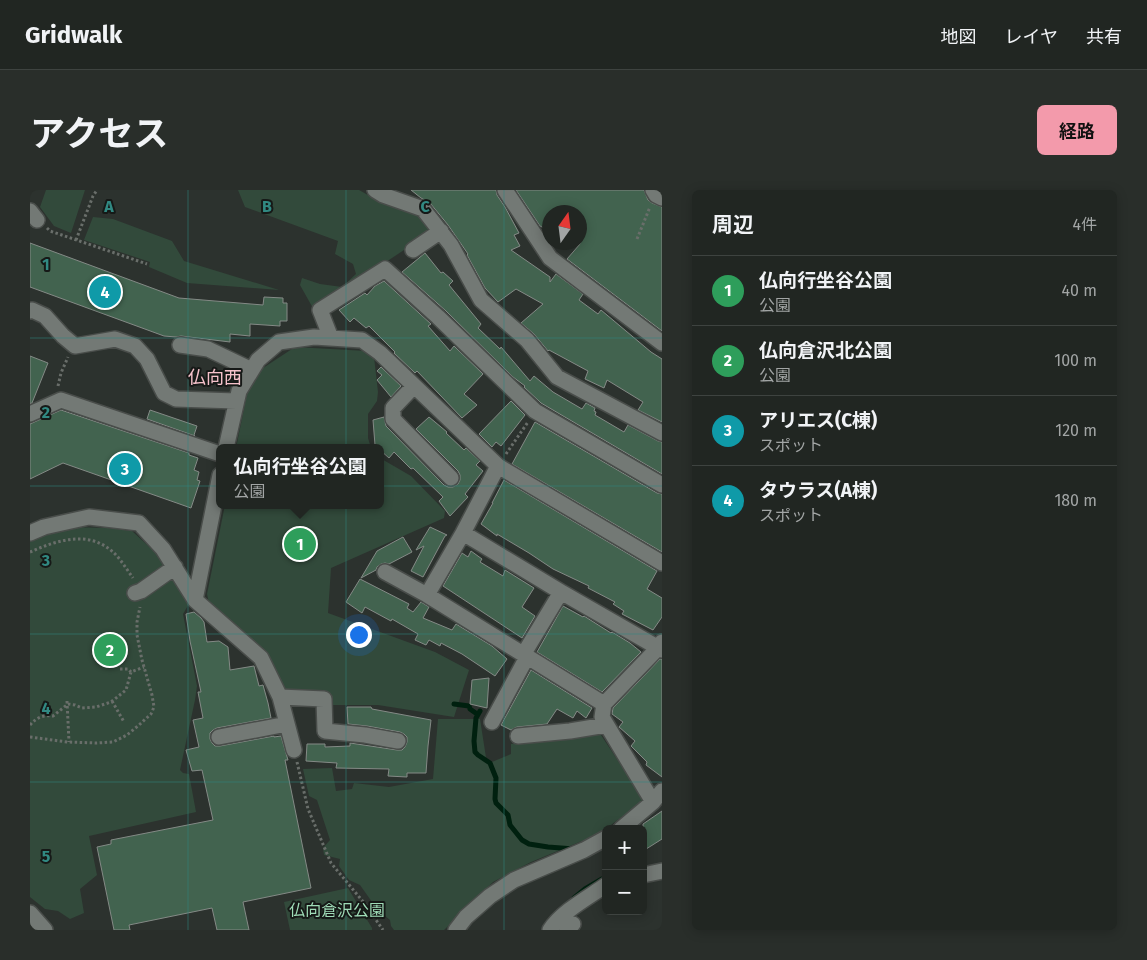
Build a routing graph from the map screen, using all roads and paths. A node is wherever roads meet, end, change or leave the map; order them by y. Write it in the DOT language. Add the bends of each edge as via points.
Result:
graph roads {
  1 [pos="97,190"];
  2 [pos="375,190"];
  3 [pos="505,190"];
  4 [pos="657,194"];
  5 [pos="33,215"];
  6 [pos="441,231"];
  7 [pos="637,239"];
  8 [pos="76,240"];
  9 [pos="413,250"];
  10 [pos="147,264"];
  11 [pos="30,311"];
  12 [pos="332,338"];
  13 [pos="662,344"];
  14 [pos="180,345"];
  15 [pos="75,346"];
  16 [pos="252,370"];
  17 [pos="414,386"];
  18 [pos="236,401"];
  19 [pos="54,403"];
  20 [pos="535,411"];
  21 [pos="30,414"];
  22 [pos="662,433"];
  23 [pos="227,444"];
  24 [pos="216,453"];
  25 [pos="498,466"];
  26 [pos="451,478"];
  27 [pos="662,485"];
  28 [pos="216,496"];
  29 [pos="30,533"];
  30 [pos="463,533"];
  31 [pos="30,552"];
  32 [pos="662,563"];
  33 [pos="175,567"];
  34 [pos="384,572"];
  35 [pos="138,592"];
  36 [pos="561,592"];
  37 [pos="427,595"];
  38 [pos="196,600"];
  39 [pos="661,646"];
  40 [pos="525,656"];
  41 [pos="144,667"];
  42 [pos="120,669"];
  43 [pos="131,672"];
  44 [pos="280,697"];
  45 [pos="112,701"];
  46 [pos="68,703"];
  47 [pos="604,704"];
  48 [pos="124,722"];
  49 [pos="492,722"];
  50 [pos="287,724"];
  51 [pos="30,725"];
  52 [pos="606,725"];
  53 [pos="518,736"];
  54 [pos="219,737"];
  55 [pos="30,738"];
  56 [pos="398,741"];
  57 [pos="69,742"];
  58 [pos="294,750"];
  59 [pos="657,797"];
  60 [pos="626,825"];
  61 [pos="602,840"];
  62 [pos="662,871"];
  63 [pos="647,874"];
  64 [pos="602,888"];
  65 [pos="30,913"];
  66 [pos="45,930"];
  67 [pos="383,930"];
  68 [pos="456,930"];
  69 [pos="550,930"];
  1 -- 8 [label="path"];
  2 -- 6 [label="street" via="423,209"];
  3 -- 13 [label="street" via="550,258"];
  4 -- 7 [label="path"];
  5 -- 8 [label="path" via="50,231"];
  6 -- 9 [label="street"];
  6 -- 22 [label="street" via="481,300 527,340 558,377"];
  8 -- 10 [label="path"];
  11 -- 15 [label="street" via="46,316"];
  12 -- 16 [label="street" via="279,342 258,360"];
  12 -- 17 [label="street" via="362,340 380,352"];
  12 -- 20 [label="street" via="320,310 385,269"];
  14 -- 16 [label="street" via="208,350"];
  15 -- 18 [label="street" via="116,339 122,341 135,346 147,359 164,393 176,399"];
  15 -- 19 [label="path" via="66,359"];
  16 -- 18 [label="street"];
  17 -- 25 [label="street"];
  17 -- 26 [label="street" via="392,408 393,419"];
  18 -- 23 [label="street"];
  19 -- 21 [label="street"];
  19 -- 24 [label="street" via="61,400"];
  20 -- 25 [label="path"];
  20 -- 27 [label="street"];
  25 -- 30 [label="street"];
  25 -- 32 [label="street"];
  28 -- 38 [label="street"];
  29 -- 33 [label="street" via="89,517 140,522"];
  30 -- 36 [label="street"];
  30 -- 37 [label="street"];
  31 -- 35 [label="path" via="68,539 81,538 103,544 137,582"];
  33 -- 35 [label="street"];
  33 -- 38 [label="street"];
  34 -- 37 [label="street"];
  35 -- 41 [label="path" via="137,635"];
  36 -- 39 [label="street"];
  36 -- 40 [label="street"];
  37 -- 40 [label="street"];
  38 -- 44 [label="street" via="261,658"];
  39 -- 47 [label="street"];
  40 -- 47 [label="street"];
  40 -- 49 [label="street"];
  41 -- 43 [label="path"];
  41 -- 57 [label="path" via="154,707 151,714 127,735 113,742"];
  42 -- 43 [label="path"];
  43 -- 45 [label="path" via="126,690"];
  44 -- 50 [label="street"];
  44 -- 56 [label="street" via="324,699 326,731"];
  45 -- 46 [label="path" via="82,708"];
  45 -- 48 [label="path"];
  46 -- 51 [label="path" via="53,716 43,715"];
  46 -- 57 [label="path"];
  47 -- 52 [label="street" via="602,717"];
  50 -- 54 [label="street"];
  50 -- 58 [label="street"];
  52 -- 53 [label="street"];
  52 -- 59 [label="street"];
  55 -- 57 [label="path"];
  58 -- 67 [label="path" via="308,809 331,862"];
  59 -- 60 [label="street"];
  61 -- 68 [label="street" via="514,880 490,896"];
  62 -- 63 [label="street"];
  64 -- 69 [label="street" via="561,917"];
  65 -- 66 [label="street"];
}
